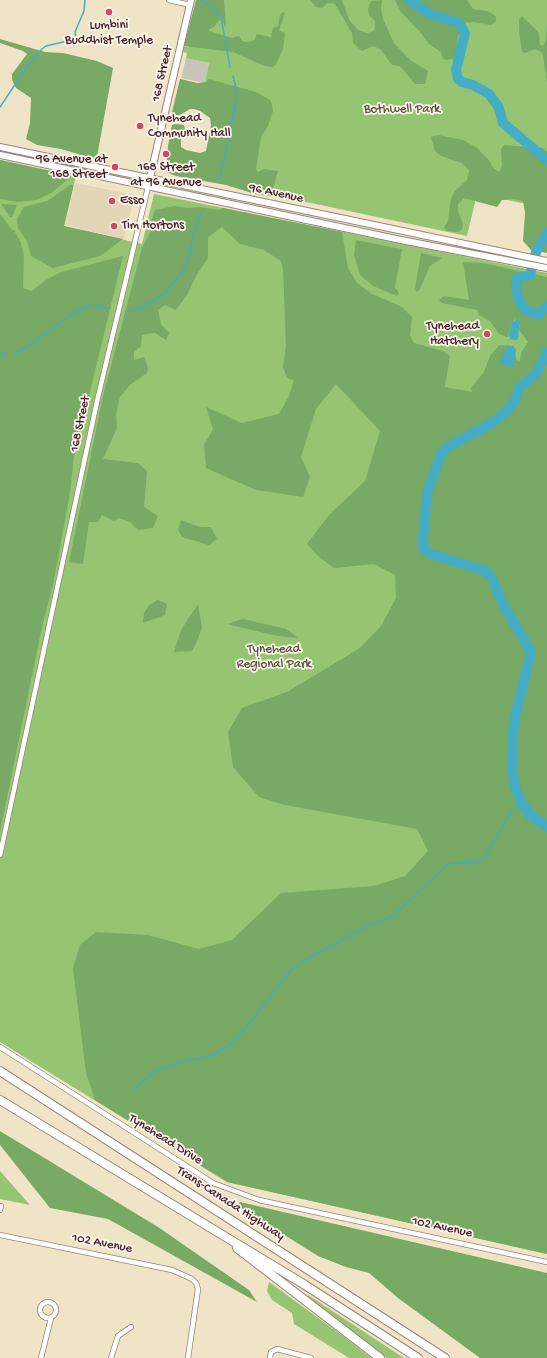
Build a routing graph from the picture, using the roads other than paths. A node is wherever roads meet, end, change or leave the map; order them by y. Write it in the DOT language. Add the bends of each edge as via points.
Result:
graph roads {
  1 [pos="169,0"];
  2 [pos="191,2"];
  3 [pos="0,147"];
  4 [pos="0,155"];
  5 [pos="150,179"];
  6 [pos="148,186"];
  7 [pos="523,259"];
  8 [pos="547,265"];
  9 [pos="0,855"];
  10 [pos="0,1047"];
  11 [pos="0,1071"];
  12 [pos="0,1100"];
  13 [pos="333,1215"];
  14 [pos="206,1224"];
  15 [pos="0,1235"];
  16 [pos="547,1262"];
  17 [pos="51,1318"];
  18 [pos="130,1327"];
  19 [pos="41,1358"];
  20 [pos="112,1358"];
  21 [pos="188,1358"];
  22 [pos="270,1358"];
  23 [pos="311,1358"];
  24 [pos="380,1358"];
  25 [pos="418,1358"];
  26 [pos="445,1358"];
  1 -- 2 [label="street"];
  2 -- 5 [label="main road, 168 Street"];
  3 -- 5 [label="main road, 96 Avenue"];
  4 -- 6 [label="main road, 96 Avenue"];
  5 -- 6 [label="main road, 168 Street"];
  5 -- 7 [label="main road, 96 Avenue"];
  6 -- 7 [label="main road, 96 Avenue" via="401,240"];
  6 -- 9 [label="street, 168 Street" via="98,397"];
  7 -- 8 [label="main road, 96 Avenue"];
  10 -- 13 [label="street, Tynehead Drive" via="213,1183 259,1200"];
  11 -- 26 [label="highway, Trans-Canada Highway"];
  12 -- 14 [label="highway"];
  13 -- 16 [label="street, 102 Avenue"];
  14 -- 24 [label="highway"];
  14 -- 25 [label="highway"];
  15 -- 21 [label="street, 102 Avenue" via="172,1270 186,1276 196,1283 198,1289"];
  17 -- 19 [label="street"];
  18 -- 20 [label="street" via="118,1336"];
  22 -- 23 [label="street" via="272,1352 277,1349"];
}
